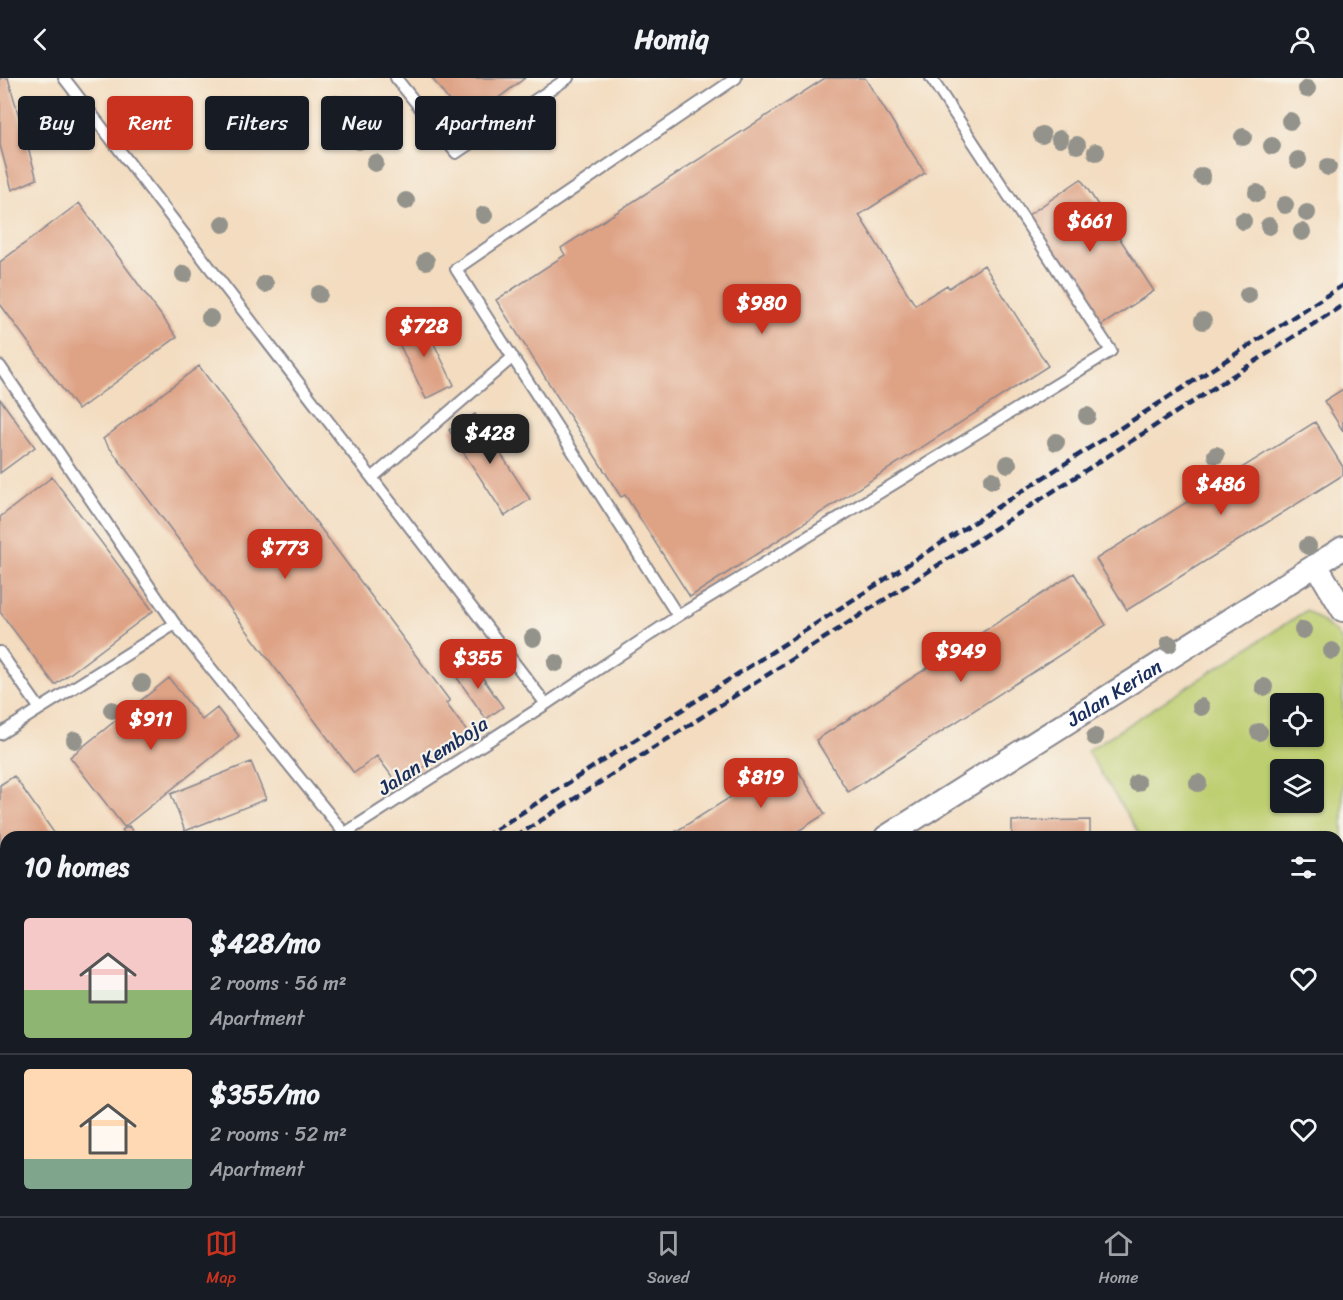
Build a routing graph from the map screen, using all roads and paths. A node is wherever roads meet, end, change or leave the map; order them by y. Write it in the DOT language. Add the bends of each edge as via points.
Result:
graph roads {
  1 [pos="64,78"];
  2 [pos="396,78"];
  3 [pos="736,78"];
  4 [pos="931,78"];
  5 [pos="562,80"];
  6 [pos="513,357"];
  7 [pos="0,366"];
  8 [pos="372,478"];
  9 [pos="1343,548"];
  10 [pos="1316,565"];
  11 [pos="1343,610"];
  12 [pos="678,616"];
  13 [pos="175,624"];
  14 [pos="0,651"];
  15 [pos="546,704"];
  16 [pos="40,709"];
  17 [pos="0,734"];
  18 [pos="339,831"];
  19 [pos="348,831"];
  20 [pos="895,831"];
  1 -- 8 [label="lane"];
  2 -- 5 [label="lane" via="456,153"];
  3 -- 6 [label="lane" via="456,269"];
  4 -- 12 [label="lane, Jalan Kemboja" via="1111,351"];
  6 -- 8 [label="lane"];
  6 -- 12 [label="lane"];
  7 -- 13 [label="lane"];
  8 -- 15 [label="lane"];
  9 -- 10 [label="street, Jalan Kerian"];
  10 -- 11 [label="street"];
  10 -- 20 [label="street, Jalan Kerian"];
  12 -- 15 [label="lane, Jalan Kemboja"];
  13 -- 16 [label="lane"];
  13 -- 18 [label="lane"];
  14 -- 16 [label="lane"];
  15 -- 19 [label="lane, Jalan Kemboja"];
  16 -- 17 [label="lane"];
}
